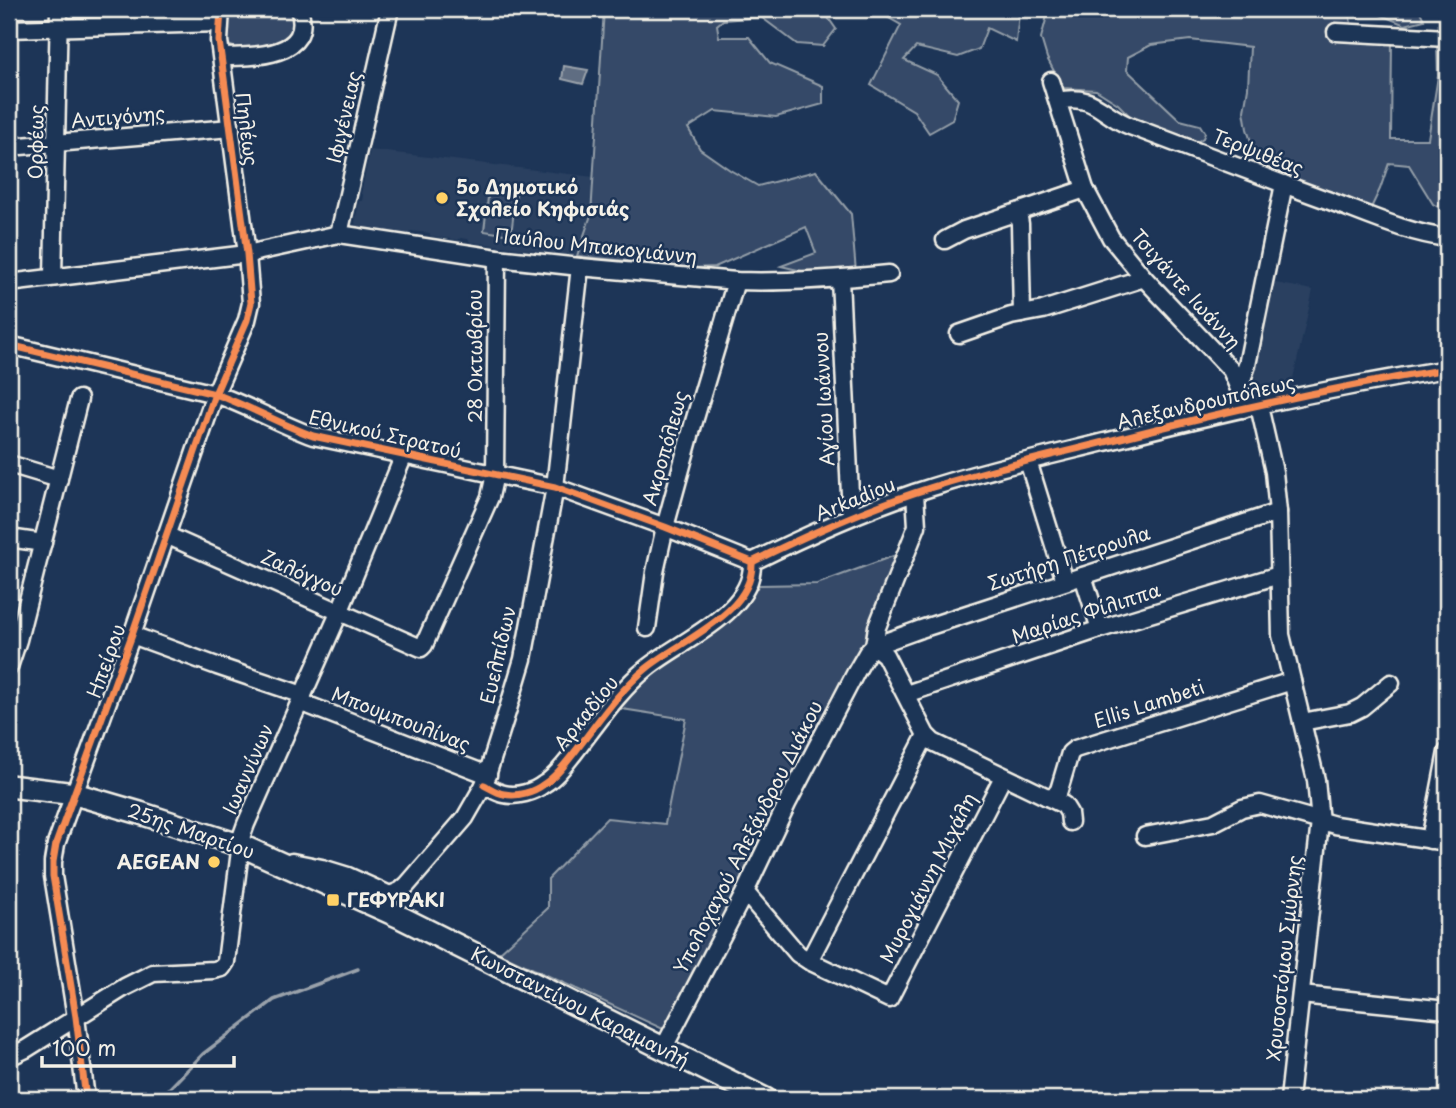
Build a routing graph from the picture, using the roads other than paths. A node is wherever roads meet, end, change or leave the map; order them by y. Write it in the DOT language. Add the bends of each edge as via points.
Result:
graph roads {
  1 [pos="59,9"];
  2 [pos="299,9"];
  3 [pos="390,9"];
  4 [pos="220,16"];
  5 [pos="58,27"];
  6 [pos="9,29"];
  7 [pos="1336,32"];
  8 [pos="1447,38"];
  9 [pos="222,57"];
  10 [pos="1051,81"];
  11 [pos="1058,101"];
  12 [pos="231,128"];
  13 [pos="57,143"];
  14 [pos="9,147"];
  15 [pos="1284,184"];
  16 [pos="1086,189"];
  17 [pos="1018,212"];
  18 [pos="339,234"];
  19 [pos="1444,234"];
  20 [pos="946,240"];
  21 [pos="247,254"];
  22 [pos="497,258"];
  23 [pos="580,267"];
  24 [pos="889,274"];
  25 [pos="53,277"];
  26 [pos="1144,278"];
  27 [pos="840,279"];
  28 [pos="736,281"];
  29 [pos="9,283"];
  30 [pos="1022,314"];
  31 [pos="959,334"];
  32 [pos="9,345"];
  33 [pos="1447,369"];
  34 [pos="1239,389"];
  35 [pos="215,394"];
  36 [pos="79,399"];
  37 [pos="1251,407"];
  38 [pos="404,455"];
  39 [pos="1028,461"];
  40 [pos="9,464"];
  41 [pos="495,474"];
  42 [pos="973,475"];
  43 [pos="60,479"];
  44 [pos="555,487"];
  45 [pos="915,493"];
  46 [pos="1278,512"];
  47 [pos="851,516"];
  48 [pos="665,527"];
  49 [pos="166,535"];
  50 [pos="9,538"];
  51 [pos="43,543"];
  52 [pos="752,562"];
  53 [pos="1279,575"];
  54 [pos="1083,576"];
  55 [pos="1065,581"];
  56 [pos="339,613"];
  57 [pos="647,628"];
  58 [pos="1100,629"];
  59 [pos="132,635"];
  60 [pos="14,639"];
  61 [pos="874,646"];
  62 [pos="421,648"];
  63 [pos="9,667"];
  64 [pos="1292,681"];
  65 [pos="1391,682"];
  66 [pos="906,694"];
  67 [pos="301,699"];
  68 [pos="1302,722"];
  69 [pos="926,735"];
  70 [pos="1447,752"];
  71 [pos="1003,777"];
  72 [pos="486,780"];
  73 [pos="9,786"];
  74 [pos="75,794"];
  75 [pos="1047,797"];
  76 [pos="1070,822"];
  77 [pos="1320,822"];
  78 [pos="1145,836"];
  79 [pos="1430,839"];
  80 [pos="1447,842"];
  81 [pos="242,846"];
  82 [pos="274,860"];
  83 [pos="745,892"];
  84 [pos="394,915"];
  85 [pos="809,961"];
  86 [pos="1301,995"];
  87 [pos="1447,1010"];
  88 [pos="76,1017"];
  89 [pos="663,1049"];
  90 [pos="9,1057"];
  91 [pos="85,1094"];
  92 [pos="97,1099"];
  93 [pos="765,1099"];
  94 [pos="1289,1099"];
  1 -- 5 [label="street, Ορφέως"];
  2 -- 9 [label="street" via="301,32 284,49"];
  3 -- 18 [label="street, Ιφιγένειας"];
  4 -- 5 [label="street"];
  4 -- 9 [label="street, Πηλέως"];
  5 -- 6 [label="street"];
  5 -- 13 [label="street, Ορφέως"];
  7 -- 8 [label="street"];
  9 -- 12 [label="street, Πηλέως"];
  10 -- 11 [label="street, Τσιγάντε Ιωάννη"];
  11 -- 15 [label="street, Τερψιθέας" via="1082,99 1124,123"];
  11 -- 16 [label="street, Τσιγάντε Ιωάννη"];
  12 -- 13 [label="street, Αντιγόνης"];
  12 -- 21 [label="street, Πηλέως"];
  13 -- 14 [label="street, Αντιγόνης"];
  13 -- 25 [label="street, Ορφέως"];
  15 -- 19 [label="street, Τερψιθέας" via="1409,230"];
  15 -- 34 [label="street"];
  16 -- 17 [label="street"];
  16 -- 26 [label="street, Τσιγάντε Ιωάννη" via="1111,238"];
  17 -- 20 [label="street"];
  17 -- 30 [label="street"];
  18 -- 21 [label="street, Παύλου Μπακογιάννη"];
  18 -- 22 [label="street, Παύλου Μπακογιάννη"];
  21 -- 25 [label="street, Παύλου Μπακογιάννη"];
  21 -- 35 [label="street, Ηπείρου" via="251,303"];
  22 -- 23 [label="street, Παύλου Μπακογιάννη"];
  22 -- 41 [label="street, 28 Οκτωβρίου"];
  23 -- 28 [label="street, Παύλου Μπακογιάννη"];
  23 -- 44 [label="street, Ευελπίδων"];
  24 -- 27 [label="street, Παύλου Μπακογιάννη"];
  25 -- 29 [label="street, Παύλου Μπακογιάννη"];
  26 -- 30 [label="street"];
  26 -- 34 [label="street, Τσιγάντε Ιωάννη" via="1231,370"];
  27 -- 28 [label="street, Παύλου Μπακογιάννη"];
  27 -- 47 [label="street, Αγίου Ιωάννου"];
  28 -- 48 [label="street, Ακροπόλεως"];
  30 -- 31 [label="street"];
  32 -- 35 [label="street, Εθνικού Στρατού"];
  33 -- 37 [label="street, Αλεξανδρουπόλεως"];
  34 -- 37 [label="street, Τσιγάντε Ιωάννη"];
  35 -- 38 [label="street, Εθνικού Στρατού" via="313,436"];
  35 -- 49 [label="street, Ηπείρου"];
  36 -- 43 [label="street"];
  37 -- 39 [label="street, Αλεξανδρουπόλεως"];
  37 -- 46 [label="street, Τσιγάντε Ιωάννη" via="1274,472"];
  38 -- 41 [label="street, Εθνικού Στρατού"];
  38 -- 56 [label="street, Ιωαννίνων"];
  39 -- 42 [label="street, Αλεξανδρουπόλεως"];
  39 -- 55 [label="street"];
  40 -- 43 [label="street"];
  41 -- 44 [label="street, Εθνικού Στρατού"];
  41 -- 62 [label="street, 28 Οκτωβρίου" via="490,497"];
  42 -- 45 [label="street, Arkadiou"];
  43 -- 51 [label="street"];
  44 -- 48 [label="street, Εθνικού Στρατού"];
  44 -- 72 [label="street, Ευελπίδων" via="523,659"];
  45 -- 47 [label="street, Arkadiou"];
  45 -- 61 [label="street, Υπολοχαγού Αλεξάνδρου Διάκου" via="917,526 877,627"];
  46 -- 53 [label="street, Τσιγάντε Ιωάννη"];
  46 -- 54 [label="street, Σωτήρη Πέτρουλα"];
  47 -- 52 [label="street, Arkadiou"];
  48 -- 52 [label="street, Εθνικού Στρατού"];
  48 -- 57 [label="street, Ακροπόλεως"];
  49 -- 56 [label="street, Ζαλόγγου"];
  49 -- 59 [label="street, Ηπείρου"];
  50 -- 51 [label="street"];
  51 -- 60 [label="street"];
  52 -- 72 [label="street, Αρκαδίου" via="747,588 732,607 646,668 545,784 516,795 503,794"];
  53 -- 58 [label="street, Μαρίας Φίλιππα"];
  53 -- 64 [label="street, Χρυσοστόμου Σμύρνης" via="1281,635"];
  54 -- 55 [label="street, Σωτήρη Πέτρουλα"];
  54 -- 58 [label="street"];
  55 -- 61 [label="street, Σωτήρη Πέτρουλα"];
  56 -- 62 [label="street, Ζαλόγγου"];
  56 -- 67 [label="street, Ιωαννίνων"];
  58 -- 66 [label="street, Μαρίας Φίλιππα"];
  59 -- 67 [label="street, Μπουμπουλίνας"];
  59 -- 74 [label="street, Ηπείρου"];
  60 -- 63 [label="street"];
  61 -- 66 [label="street" via="885,655"];
  61 -- 83 [label="street, Υπολοχαγού Αλεξάνδρου Διάκου" via="856,672"];
  64 -- 68 [label="street, Χρυσοστόμου Σμύρνης"];
  64 -- 75 [label="street, Ellis Lambeti" via="1075,749 1059,790"];
  65 -- 68 [label="street" via="1350,713"];
  66 -- 69 [label="street"];
  67 -- 72 [label="street, Μπουμπουλίνας"];
  67 -- 81 [label="street, Ιωαννίνων" via="246,824"];
  68 -- 77 [label="street, Χρυσοστόμου Σμύρνης" via="1316,780"];
  69 -- 71 [label="street"];
  69 -- 85 [label="street"];
  70 -- 79 [label="street"];
  71 -- 75 [label="street"];
  71 -- 85 [label="street, Μυρογιάννη Μιχάλη" via="890,999"];
  72 -- 82 [label="street, Ευελπίδων" via="465,818 407,885 390,895 348,876"];
  73 -- 74 [label="main road, 25ης Μαρτίου"];
  74 -- 81 [label="main road, 25ης Μαρτίου"];
  74 -- 88 [label="street, Ηπείρου" via="56,844 53,876"];
  75 -- 76 [label="street" via="1064,805"];
  77 -- 78 [label="street" via="1260,804 1213,823"];
  77 -- 79 [label="street"];
  77 -- 86 [label="street, Χρυσοστόμου Σμύρνης"];
  79 -- 80 [label="street"];
  81 -- 82 [label="main road, 25ης Μαρτίου"];
  81 -- 88 [label="street, Ιωαννίνων" via="222,968 153,973"];
  82 -- 84 [label="main road, 25ης Μαρτίου"];
  83 -- 85 [label="street"];
  83 -- 89 [label="street, Υπολοχαγού Αλεξάνδρου Διάκου"];
  84 -- 89 [label="main road, Κωνσταντίνου Καραμανλή"];
  86 -- 87 [label="street"];
  86 -- 94 [label="street, Χρυσοστόμου Σμύρνης"];
  88 -- 90 [label="street, Ιωαννίνων"];
  88 -- 91 [label="street, Ηπείρου"];
  89 -- 93 [label="main road, Κωνσταντίνου Καραμανλή"];
  91 -- 92 [label="street, Ηπείρου"];
}
